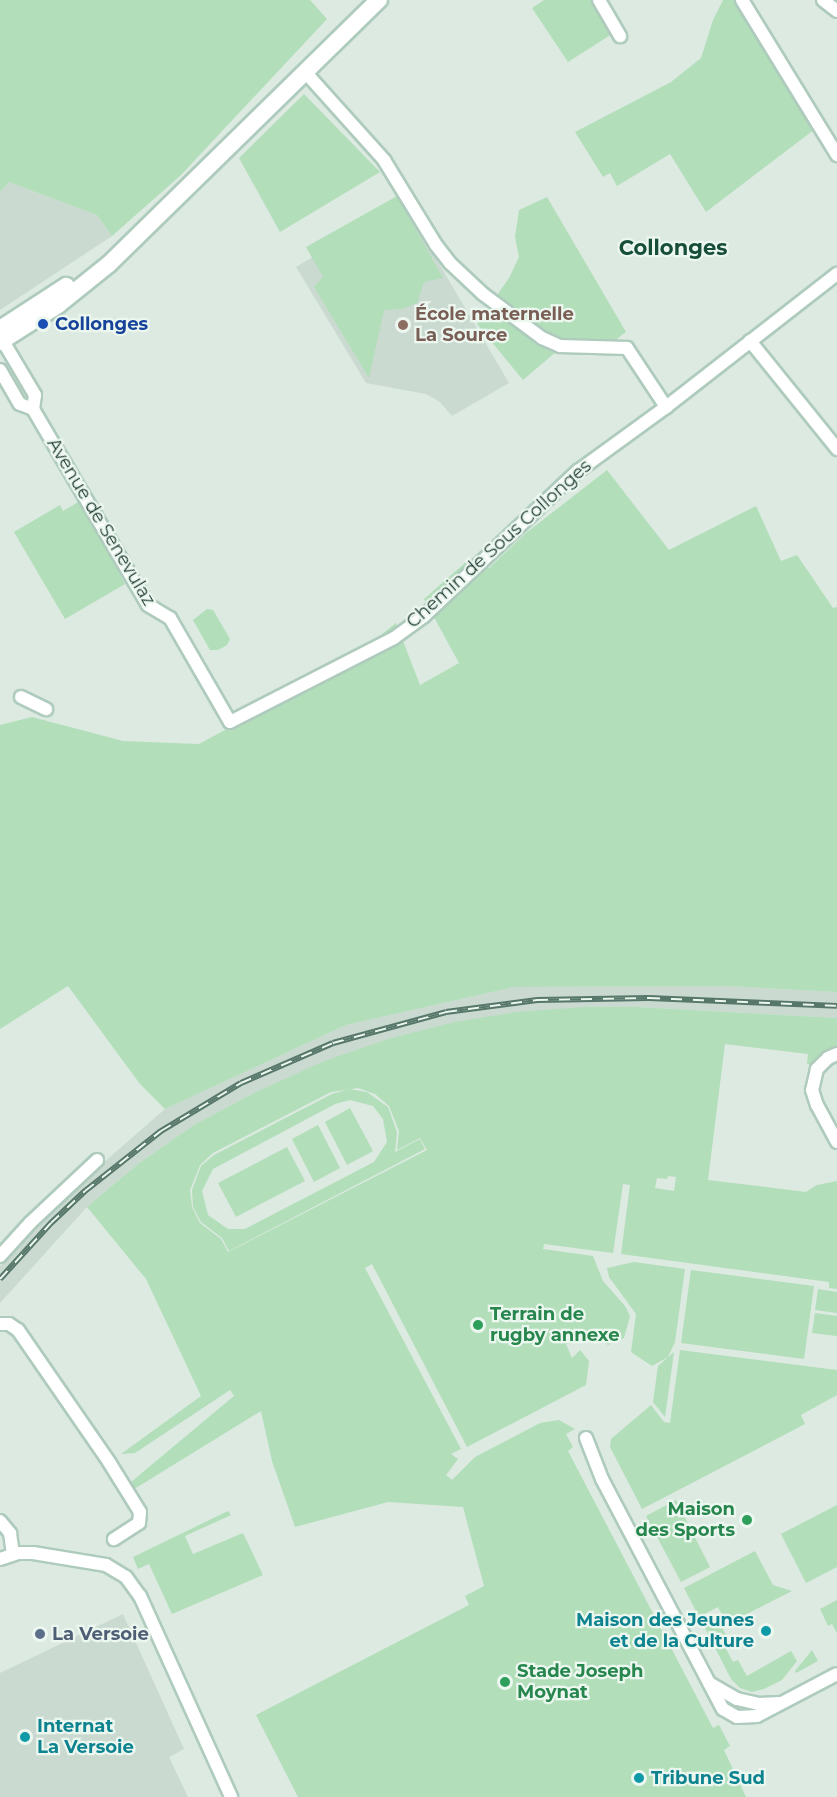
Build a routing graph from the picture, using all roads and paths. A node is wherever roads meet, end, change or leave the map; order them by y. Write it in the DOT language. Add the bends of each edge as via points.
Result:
graph roads {
  1 [pos="379,0"];
  2 [pos="599,0"];
  3 [pos="742,0"];
  4 [pos="823,0"];
  5 [pos="837,11"];
  6 [pos="620,36"];
  7 [pos="306,73"];
  8 [pos="837,155"];
  9 [pos="837,274"];
  10 [pos="1,337"];
  11 [pos="750,341"];
  12 [pos="0,370"];
  13 [pos="666,407"];
  14 [pos="33,409"];
  15 [pos="837,449"];
  16 [pos="21,697"];
  17 [pos="46,709"];
  18 [pos="231,722"];
  19 [pos="837,1054"];
  20 [pos="837,1142"];
  21 [pos="97,1160"];
  22 [pos="0,1256"];
  23 [pos="0,1324"];
  24 [pos="586,1438"];
  25 [pos="0,1521"];
  26 [pos="114,1539"];
  27 [pos="13,1554"];
  28 [pos="0,1559"];
  29 [pos="837,1674"];
  30 [pos="709,1683"];
  31 [pos="732,1697"];
  32 [pos="781,1703"];
  33 [pos="725,1710"];
  34 [pos="231,1797"];
  1 -- 7 [label="main road, Avenue de Senevulaz"];
  2 -- 6 [label="street"];
  3 -- 8 [label="street"];
  4 -- 5 [label="street"];
  7 -- 10 [label="main road, Avenue de Senevulaz" via="109,264 58,305"];
  7 -- 13 [label="street" via="384,160 436,245 475,287 542,338 560,346 627,348"];
  9 -- 11 [label="street, Chemin de Sous Collonges"];
  10 -- 14 [label="street, Avenue de Senevulaz" via="35,395"];
  11 -- 13 [label="street, Chemin de Sous Collonges"];
  11 -- 15 [label="street"];
  12 -- 14 [label="street, Avenue de Senevulaz" via="20,404"];
  13 -- 18 [label="street, Chemin de Sous Collonges" via="578,471 467,577 394,638"];
  14 -- 18 [label="street, Avenue de Senevulaz" via="148,605 170,618"];
  16 -- 17 [label="street"];
  19 -- 20 [label="street" via="818,1069 812,1090"];
  21 -- 22 [label="street"];
  23 -- 26 [label="street" via="18,1330 140,1512 139,1523"];
  24 -- 30 [label="street" via="602,1479"];
  25 -- 27 [label="street" via="10,1531"];
  27 -- 28 [label="street"];
  27 -- 34 [label="street" via="33,1553 106,1565 131,1582"];
  29 -- 32 [label="street"];
  30 -- 31 [label="street"];
  30 -- 33 [label="street"];
  31 -- 32 [label="street" via="759,1704"];
  31 -- 33 [label="street" via="724,1703"];
  32 -- 33 [label="street" via="750,1718 737,1717"];
}
